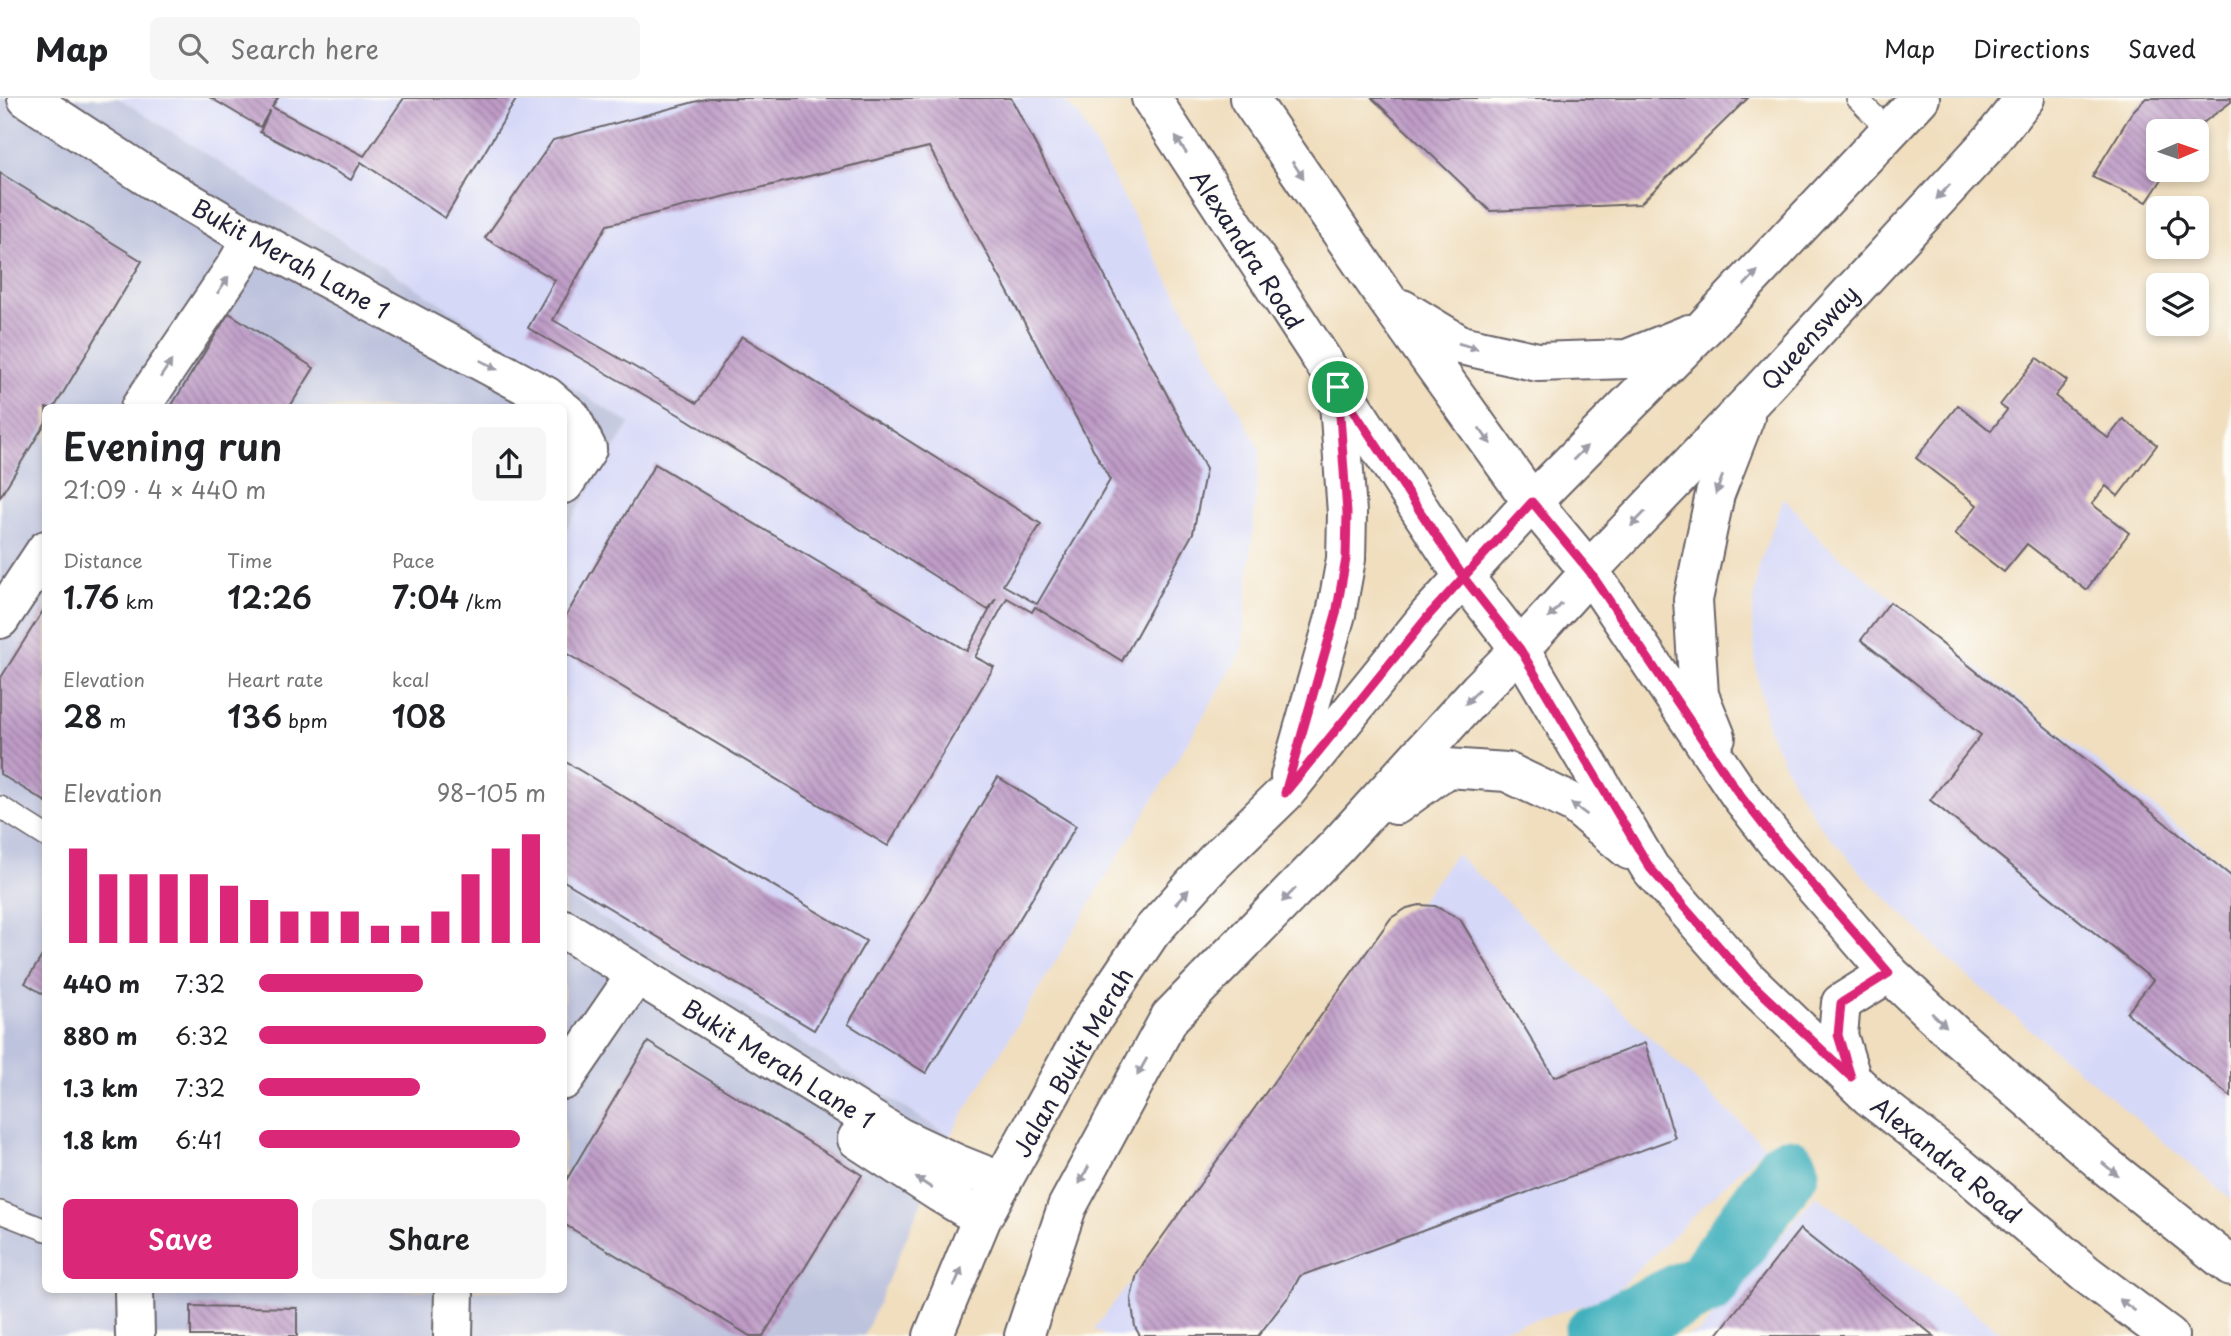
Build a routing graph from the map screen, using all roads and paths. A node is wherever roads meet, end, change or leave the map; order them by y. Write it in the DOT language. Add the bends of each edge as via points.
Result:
graph roads {
  1 [pos="27,98"];
  2 [pos="1151,98"];
  3 [pos="1249,98"];
  4 [pos="1857,98"];
  5 [pos="2025,98"];
  6 [pos="1904,109"];
  7 [pos="252,238"];
  8 [pos="1388,301"];
  9 [pos="1704,328"];
  10 [pos="1338,387"];
  11 [pos="1753,399"];
  12 [pos="143,404"];
  13 [pos="556,404"];
  14 [pos="567,413"];
  15 [pos="567,480"];
  16 [pos="1532,502"];
  17 [pos="42,556"];
  18 [pos="1590,572"];
  19 [pos="1464,578"];
  20 [pos="0,619"];
  21 [pos="1520,649"];
  22 [pos="1285,793"];
  23 [pos="1739,794"];
  24 [pos="0,807"];
  25 [pos="42,833"];
  26 [pos="1337,846"];
  27 [pos="1650,868"];
  28 [pos="567,931"];
  29 [pos="567,954"];
  30 [pos="1889,973"];
  31 [pos="630,983"];
  32 [pos="567,1076"];
  33 [pos="1851,1077"];
  34 [pos="1002,1182"];
  35 [pos="0,1212"];
  36 [pos="982,1218"];
  37 [pos="42,1228"];
  38 [pos="2231,1266"];
  39 [pos="135,1293"];
  40 [pos="454,1293"];
  41 [pos="135,1336"];
  42 [pos="453,1336"];
  43 [pos="933,1336"];
  44 [pos="1024,1336"];
  45 [pos="2169,1336"];
  1 -- 7 [label="main road, Bukit Merah Lane 1"];
  10 -- 2 [label="main road, Alexandra Road, one-way"];
  3 -- 8 [label="main road, one-way"];
  4 -- 6 [label="lane"];
  5 -- 11 [label="main road, Queensway, one-way" via="1990,142"];
  9 -- 6 [label="main road, one-way"];
  12 -- 7 [label="main road, one-way"];
  7 -- 13 [label="main road, Bukit Merah Lane 1, one-way"];
  8 -- 9 [label="main road, one-way" via="1461,345 1538,362 1628,359"];
  8 -- 16 [label="main road, one-way"];
  16 -- 9 [label="main road, one-way"];
  10 -- 19 [label="main road, Alexandra Road"];
  10 -- 22 [label="main road" via="1346,559 1336,614"];
  11 -- 18 [label="main road, Queensway, one-way"];
  11 -- 23 [label="main road, one-way" via="1715,494 1693,600 1699,695"];
  14 -- 15 [label="main road, Bukit Merah Lane 1" via="587,449"];
  16 -- 18 [label="main road"];
  16 -- 19 [label="main road, Jalan Bukit Merah"];
  17 -- 20 [label="main road"];
  18 -- 21 [label="main road, one-way"];
  18 -- 23 [label="main road"];
  19 -- 21 [label="main road, Alexandra Road"];
  19 -- 22 [label="main road, Jalan Bukit Merah"];
  21 -- 26 [label="main road, one-way"];
  21 -- 27 [label="main road, Alexandra Road"];
  34 -- 22 [label="main road, Jalan Bukit Merah, one-way" via="1088,1026 1151,932"];
  23 -- 30 [label="main road"];
  24 -- 25 [label="lane"];
  27 -- 26 [label="main road, one-way" via="1574,804 1507,772 1447,768"];
  26 -- 44 [label="main road, one-way" via="1170,1017 1067,1207"];
  27 -- 33 [label="main road, Alexandra Road" via="1748,980"];
  28 -- 31 [label="main road, Bukit Merah Lane 1"];
  29 -- 31 [label="main road, Bukit Merah Lane 1"];
  30 -- 33 [label="main road" via="1841,1003 1838,1035"];
  30 -- 38 [label="main road, one-way" via="2106,1166"];
  31 -- 32 [label="main road"];
  31 -- 34 [label="main road, Bukit Merah Lane 1" via="900,1137"];
  36 -- 31 [label="main road, Bukit Merah Lane 1, one-way" via="718,1049"];
  45 -- 33 [label="main road, Alexandra Road, one-way" via="2085,1274"];
  34 -- 36 [label="main road, Jalan Bukit Merah"];
  35 -- 37 [label="lane"];
  43 -- 36 [label="main road, Jalan Bukit Merah, one-way"];
  39 -- 41 [label="main road"];
  40 -- 42 [label="main road"];
}
